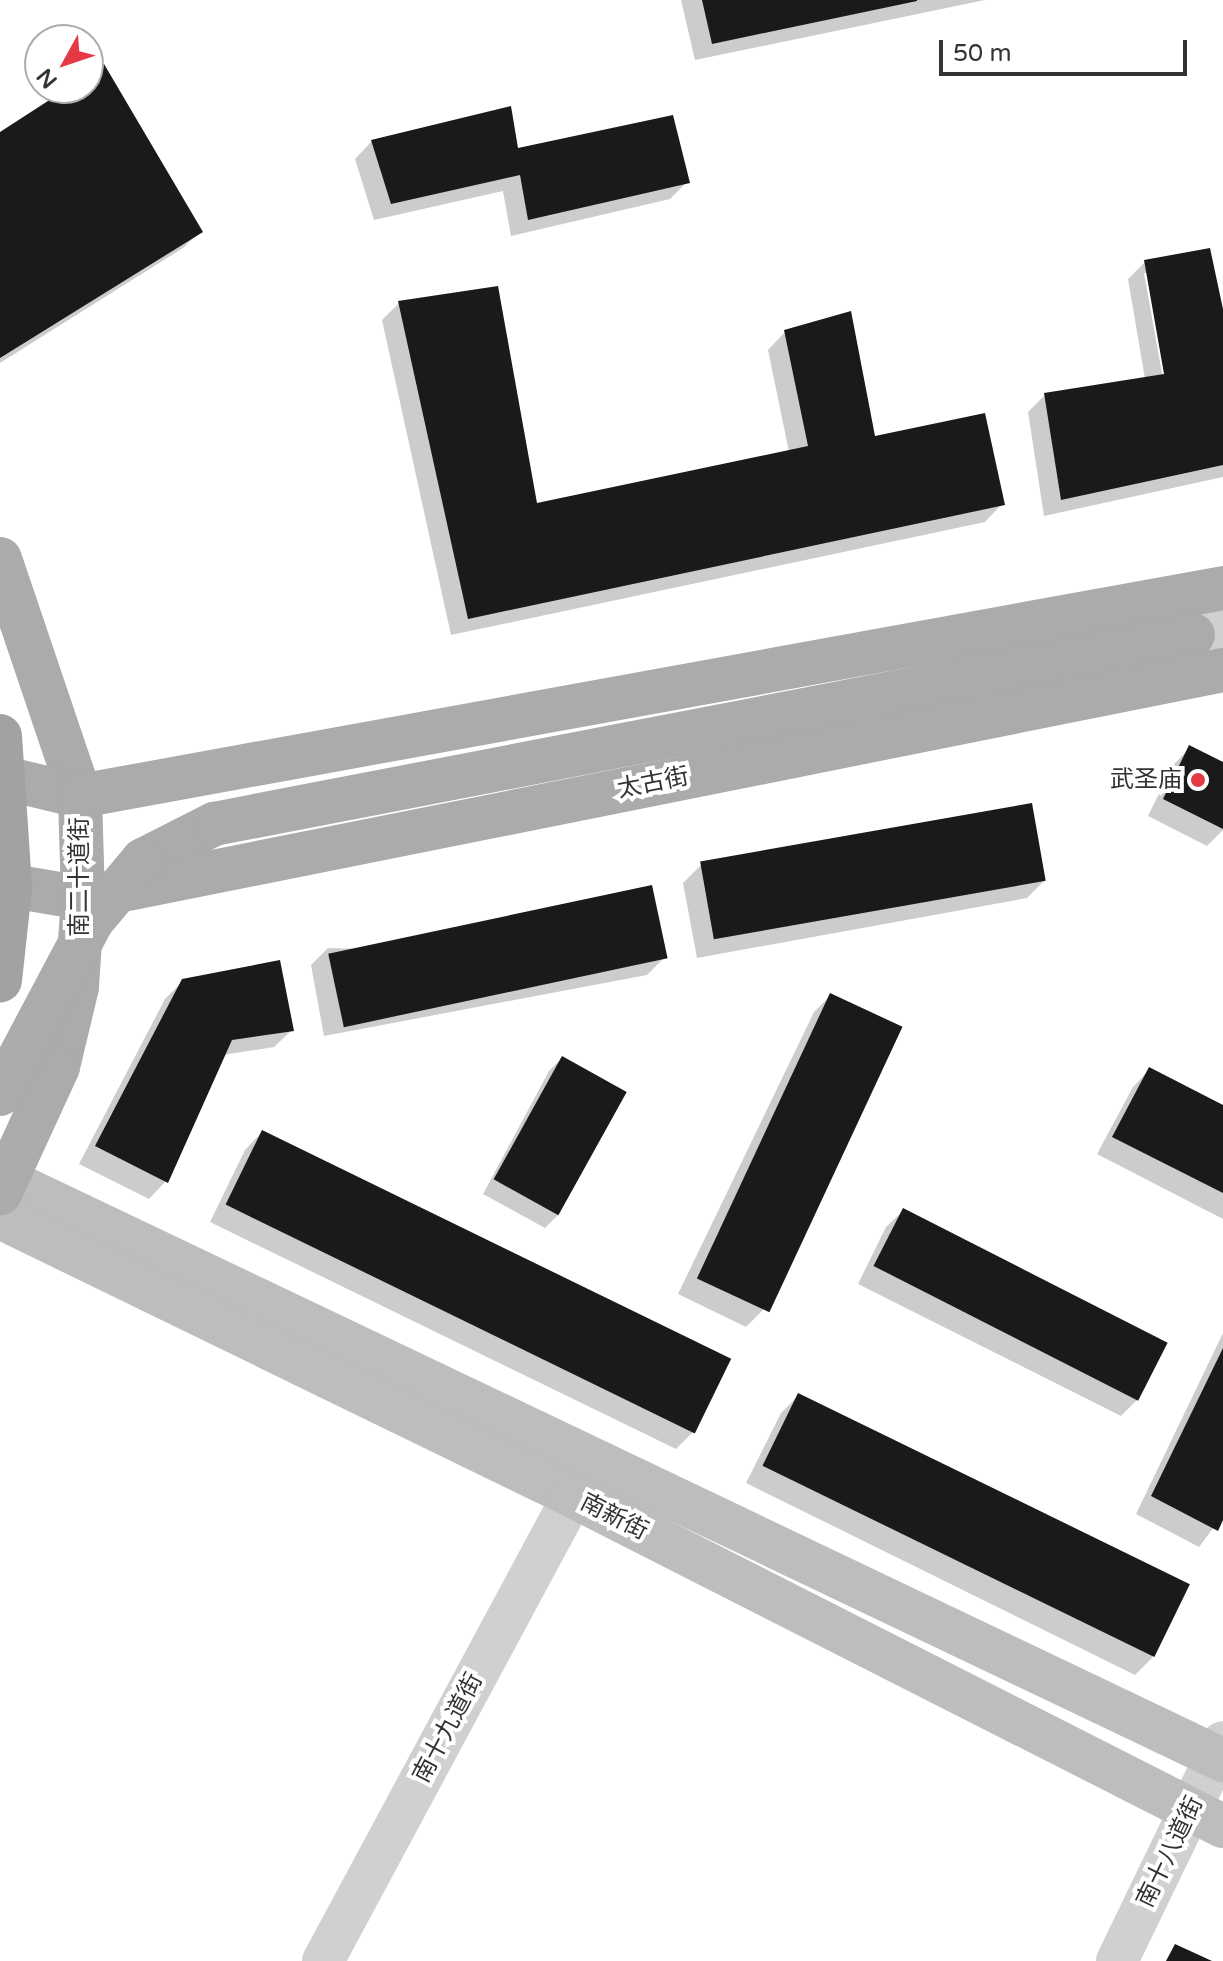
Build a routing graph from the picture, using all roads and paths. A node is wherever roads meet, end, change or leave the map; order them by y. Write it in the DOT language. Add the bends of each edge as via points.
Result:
graph roads {
  1 [pos="0,559"];
  2 [pos="1223,588"];
  3 [pos="1208,633"];
  4 [pos="1223,670"];
  5 [pos="0,736"];
  6 [pos="0,777"];
  7 [pos="80,796"];
  8 [pos="0,884"];
  9 [pos="83,898"];
  10 [pos="0,980"];
  11 [pos="0,1094"];
  12 [pos="2,1192"];
  13 [pos="573,1496"];
  14 [pos="1221,1753"];
  15 [pos="1207,1818"];
  16 [pos="323,1961"];
  17 [pos="1117,1961"];
  1 -- 7 [label="main road, 南二十道街"];
  2 -- 7 [label="main road"];
  3 -- 11 [label="main road, 太古街, bridge" via="214,824 143,860 92,921"];
  4 -- 9 [label="main road, 太古街"];
  5 -- 10 [label="highway, bridge" via="10,888"];
  6 -- 7 [label="main road"];
  7 -- 9 [label="main road, 南二十道街"];
  8 -- 9 [label="main road"];
  9 -- 12 [label="main road, 南二十道街" via="77,987 58,1067"];
  12 -- 13 [label="main road, 南新街"];
  12 -- 14 [label="main road, 南新街"];
  13 -- 15 [label="main road, 南新街"];
  13 -- 16 [label="street, 南十九道街"];
  14 -- 15 [label="street, 南十八道街"];
  15 -- 17 [label="street, 南十八道街"];
}
